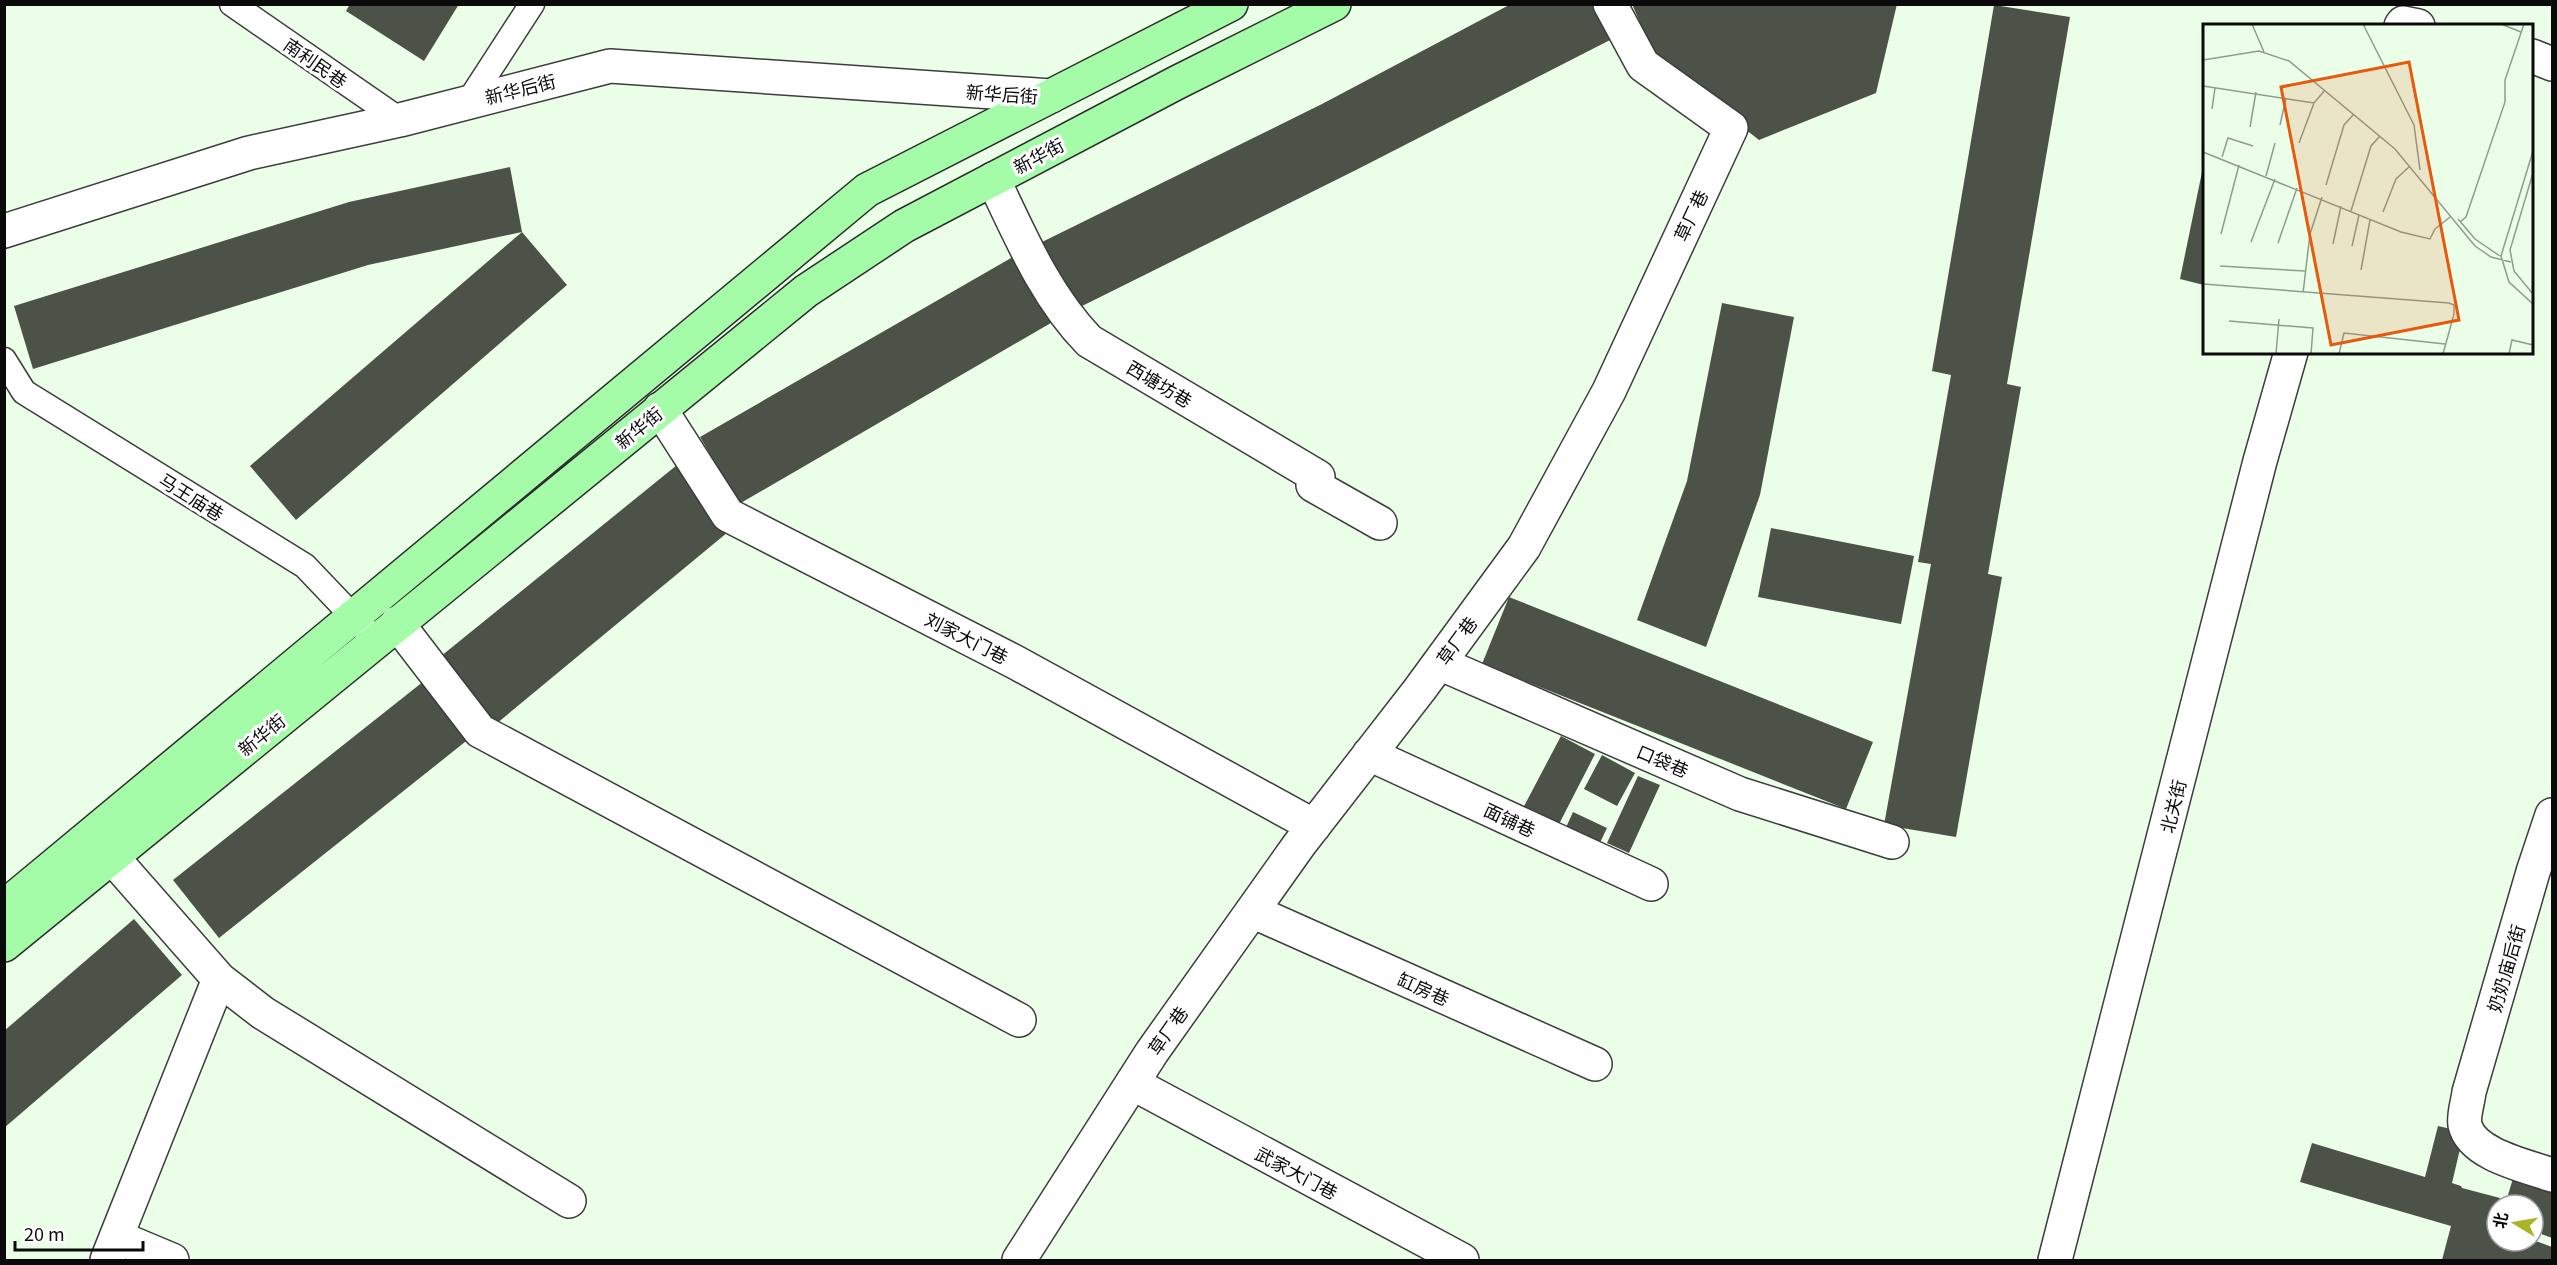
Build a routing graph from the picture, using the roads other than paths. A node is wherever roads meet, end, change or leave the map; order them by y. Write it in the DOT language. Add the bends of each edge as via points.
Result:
graph roads {
  1 [pos="232,4"];
  2 [pos="532,4"];
  3 [pos="1231,4"];
  4 [pos="1334,4"];
  5 [pos="1610,4"];
  6 [pos="2533,56"];
  7 [pos="2553,64"];
  8 [pos="1051,96"];
  9 [pos="469,100"];
  10 [pos="400,120"];
  11 [pos="993,179"];
  12 [pos="4,231"];
  13 [pos="2290,354"];
  14 [pos="4,360"];
  15 [pos="660,409"];
  16 [pos="1380,523"];
  17 [pos="354,615"];
  18 [pos="386,632"];
  19 [pos="1439,663"];
  20 [pos="1369,754"];
  21 [pos="2553,815"];
  22 [pos="1314,825"];
  23 [pos="1892,842"];
  24 [pos="111,855"];
  25 [pos="1651,884"];
  26 [pos="4,907"];
  27 [pos="1252,911"];
  28 [pos="4,945"];
  29 [pos="219,980"];
  30 [pos="1019,1020"];
  31 [pos="1595,1064"];
  32 [pos="1132,1083"];
  33 [pos="2553,1175"];
  34 [pos="569,1201"];
  35 [pos="112,1249"];
  36 [pos="172,1260"];
  37 [pos="1019,1260"];
  38 [pos="1462,1260"];
  39 [pos="2055,1260"];
  1 -- 10 [label="lane, 南利民巷"];
  2 -- 9 [label="lane"];
  3 -- 8 [label="main road, 新华街"];
  4 -- 11 [label="main road, 新华街"];
  5 -- 19 [label="street, 草厂巷" via="1643,65 1731,128 1609,392 1524,547"];
  6 -- 7 [label="street"];
  8 -- 9 [label="street, 新华后街" via="610,66"];
  8 -- 17 [label="main road, 新华街" via="867,190"];
  9 -- 10 [label="street, 新华后街"];
  10 -- 12 [label="street, 新华后街" via="249,153"];
  11 -- 15 [label="main road, 新华街" via="904,226 806,291"];
  11 -- 16 [label="street, 西塘坊巷" via="1063,312 1089,341 1318,477 1313,485"];
  13 -- 39 [label="street, 北关街"];
  14 -- 17 [label="lane, 马王庙巷" via="24,392 305,566"];
  15 -- 18 [label="main road, 新华街"];
  15 -- 22 [label="street, 刘家大门巷" via="729,515 1015,662"];
  17 -- 18 [label="lane, 马王庙巷"];
  17 -- 26 [label="main road, 新华街"];
  18 -- 24 [label="main road, 新华街"];
  18 -- 30 [label="street" via="480,730"];
  19 -- 20 [label="street, 草厂巷"];
  19 -- 23 [label="street, 口袋巷" via="1740,794"];
  20 -- 22 [label="street, 草厂巷"];
  20 -- 25 [label="street, 面铺巷"];
  21 -- 33 [label="street, 奶奶庙后街" via="2533,872 2464,1122 2487,1153"];
  22 -- 27 [label="street, 草厂巷"];
  24 -- 28 [label="main road, 新华街"];
  24 -- 29 [label="street"];
  27 -- 31 [label="street, 缸房巷"];
  27 -- 32 [label="street, 草厂巷"];
  29 -- 34 [label="street" via="263,1013"];
  29 -- 35 [label="street"];
  32 -- 37 [label="street, 草厂巷"];
  32 -- 38 [label="street, 武家大门巷"];
  35 -- 36 [label="street"];
}
